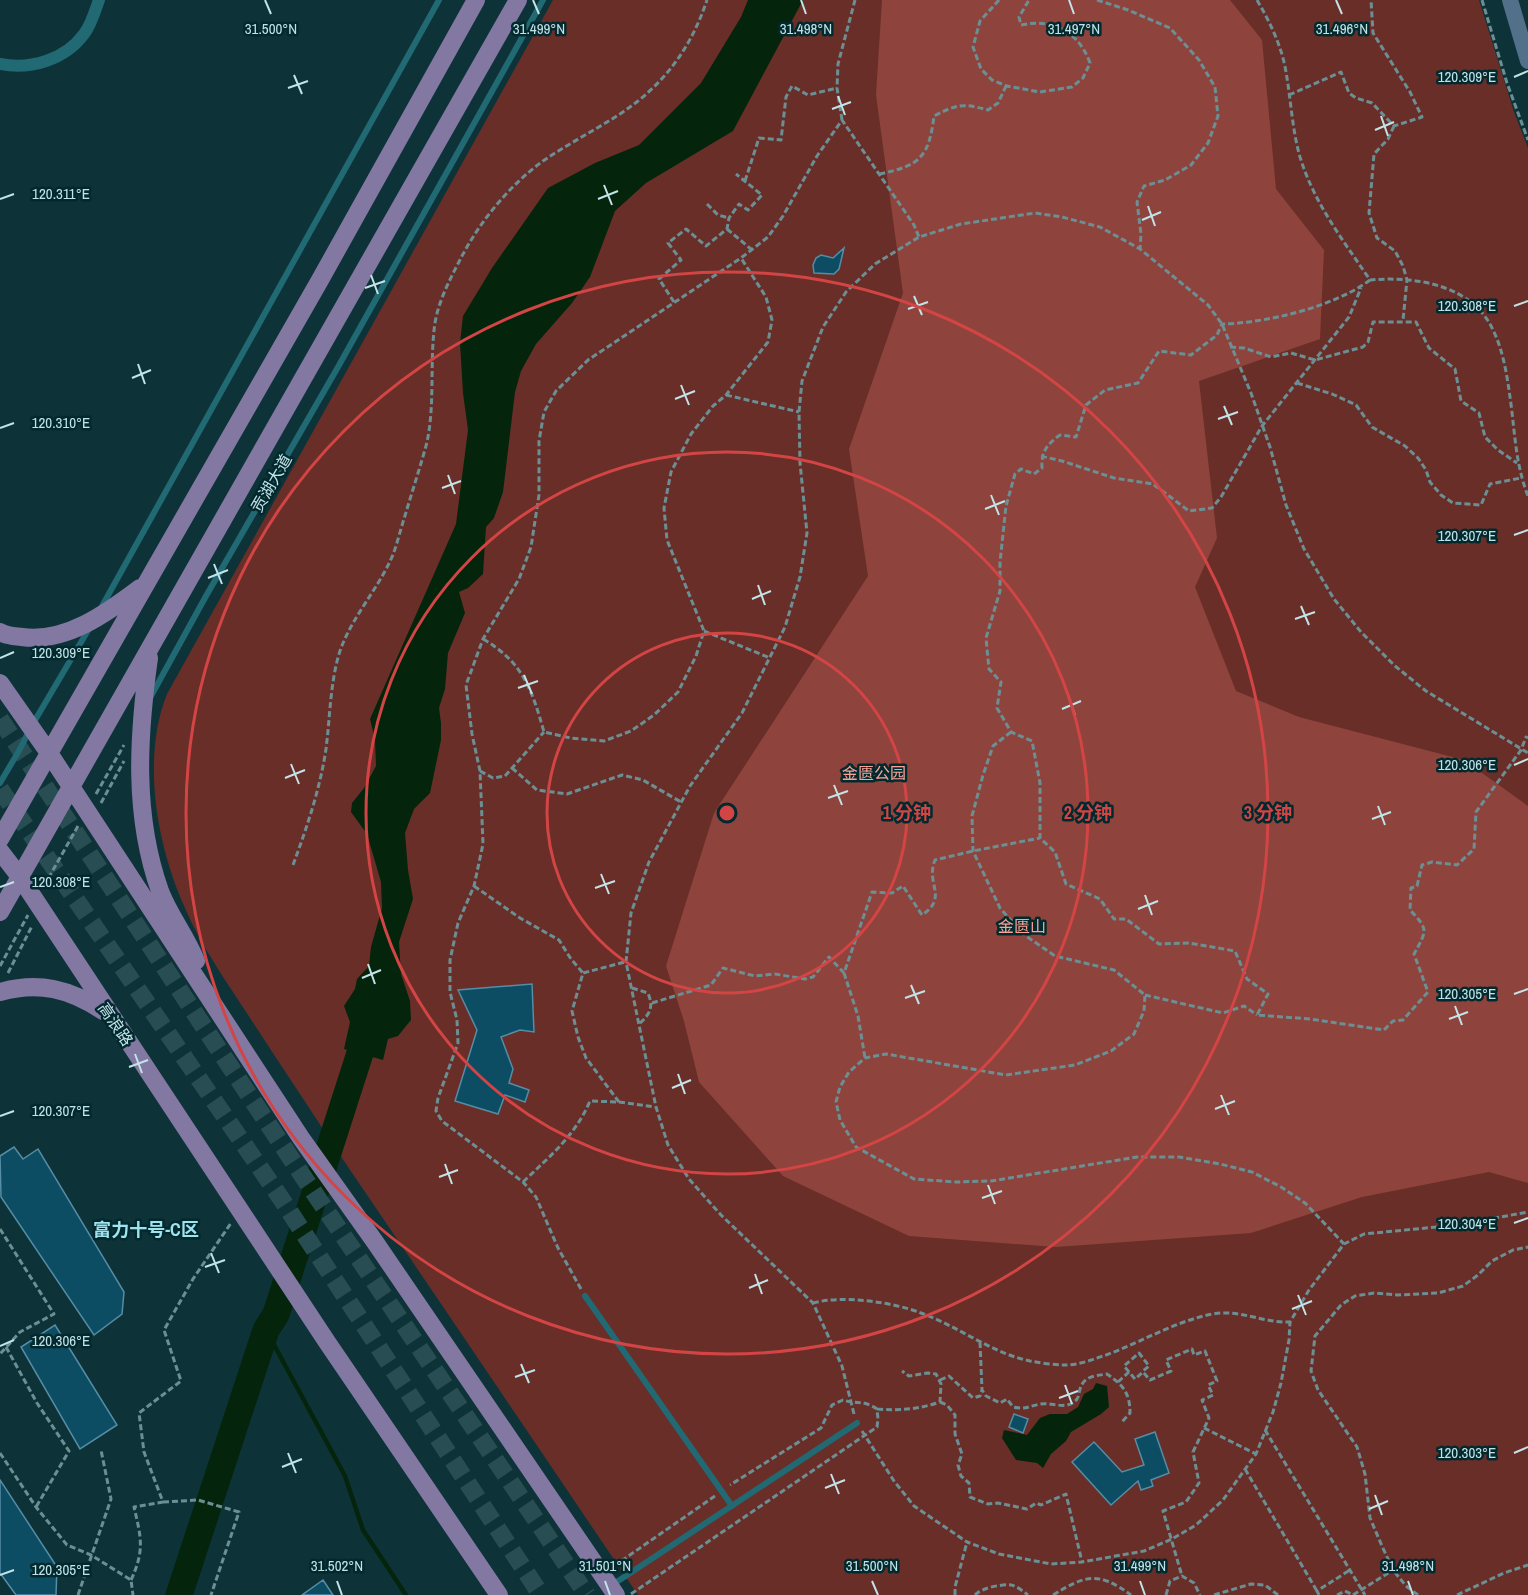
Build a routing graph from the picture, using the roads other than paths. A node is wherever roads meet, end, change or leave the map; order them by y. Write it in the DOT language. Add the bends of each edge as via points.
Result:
graph roads {
  1 [pos="99,0"];
  2 [pos="439,0"];
  3 [pos="476,0"];
  4 [pos="518,0"];
  5 [pos="543,0"];
  6 [pos="1510,0"];
  7 [pos="1528,61"];
  8 [pos="0,64"];
  9 [pos="146,584"];
  10 [pos="96,618"];
  11 [pos="0,632"];
  12 [pos="150,651"];
  13 [pos="0,683"];
  14 [pos="142,712"];
  15 [pos="31,727"];
  16 [pos="49,753"];
  17 [pos="0,783"];
  18 [pos="70,786"];
  19 [pos="0,839"];
  20 [pos="0,851"];
  21 [pos="20,877"];
  22 [pos="0,912"];
  23 [pos="3,991"];
  24 [pos="211,1002"];
  25 [pos="111,1016"];
  26 [pos="585,1296"];
  27 [pos="857,1423"];
  28 [pos="732,1506"];
  29 [pos="613,1591"];
  30 [pos="499,1595"];
  1 -- 8 [label="street" via="85,34 64,53 17,67"];
  2 -- 10 [label="lane"];
  3 -- 9 [label="main road"];
  4 -- 12 [label="main road, 贡湖大道"];
  5 -- 14 [label="lane, 贡湖大道"];
  6 -- 7 [label="main road"];
  9 -- 10 [label="main road"];
  9 -- 16 [label="main road"];
  10 -- 11 [label="main road" via="54,636 33,639"];
  10 -- 15 [label="lane"];
  12 -- 14 [label="main road"];
  12 -- 18 [label="main road, 贡湖大道"];
  13 -- 15 [label="main road"];
  14 -- 24 [label="main road" via="139,761 148,853 161,893 194,957"];
  15 -- 16 [label="main road"];
  15 -- 17 [label="lane"];
  16 -- 18 [label="main road"];
  16 -- 19 [label="main road"];
  18 -- 21 [label="main road, 贡湖大道"];
  18 -- 24 [label="main road" via="92,811"];
  20 -- 21 [label="main road, 高浪路"];
  21 -- 22 [label="main road, 贡湖大道"];
  21 -- 25 [label="main road, 高浪路"];
  23 -- 25 [label="main road" via="35,986 56,989 84,998"];
  24 -- 29 [label="main road"];
  25 -- 30 [label="main road, 高浪路"];
  26 -- 28 [label="lane"];
  27 -- 28 [label="lane"];
  28 -- 29 [label="lane"];
}
